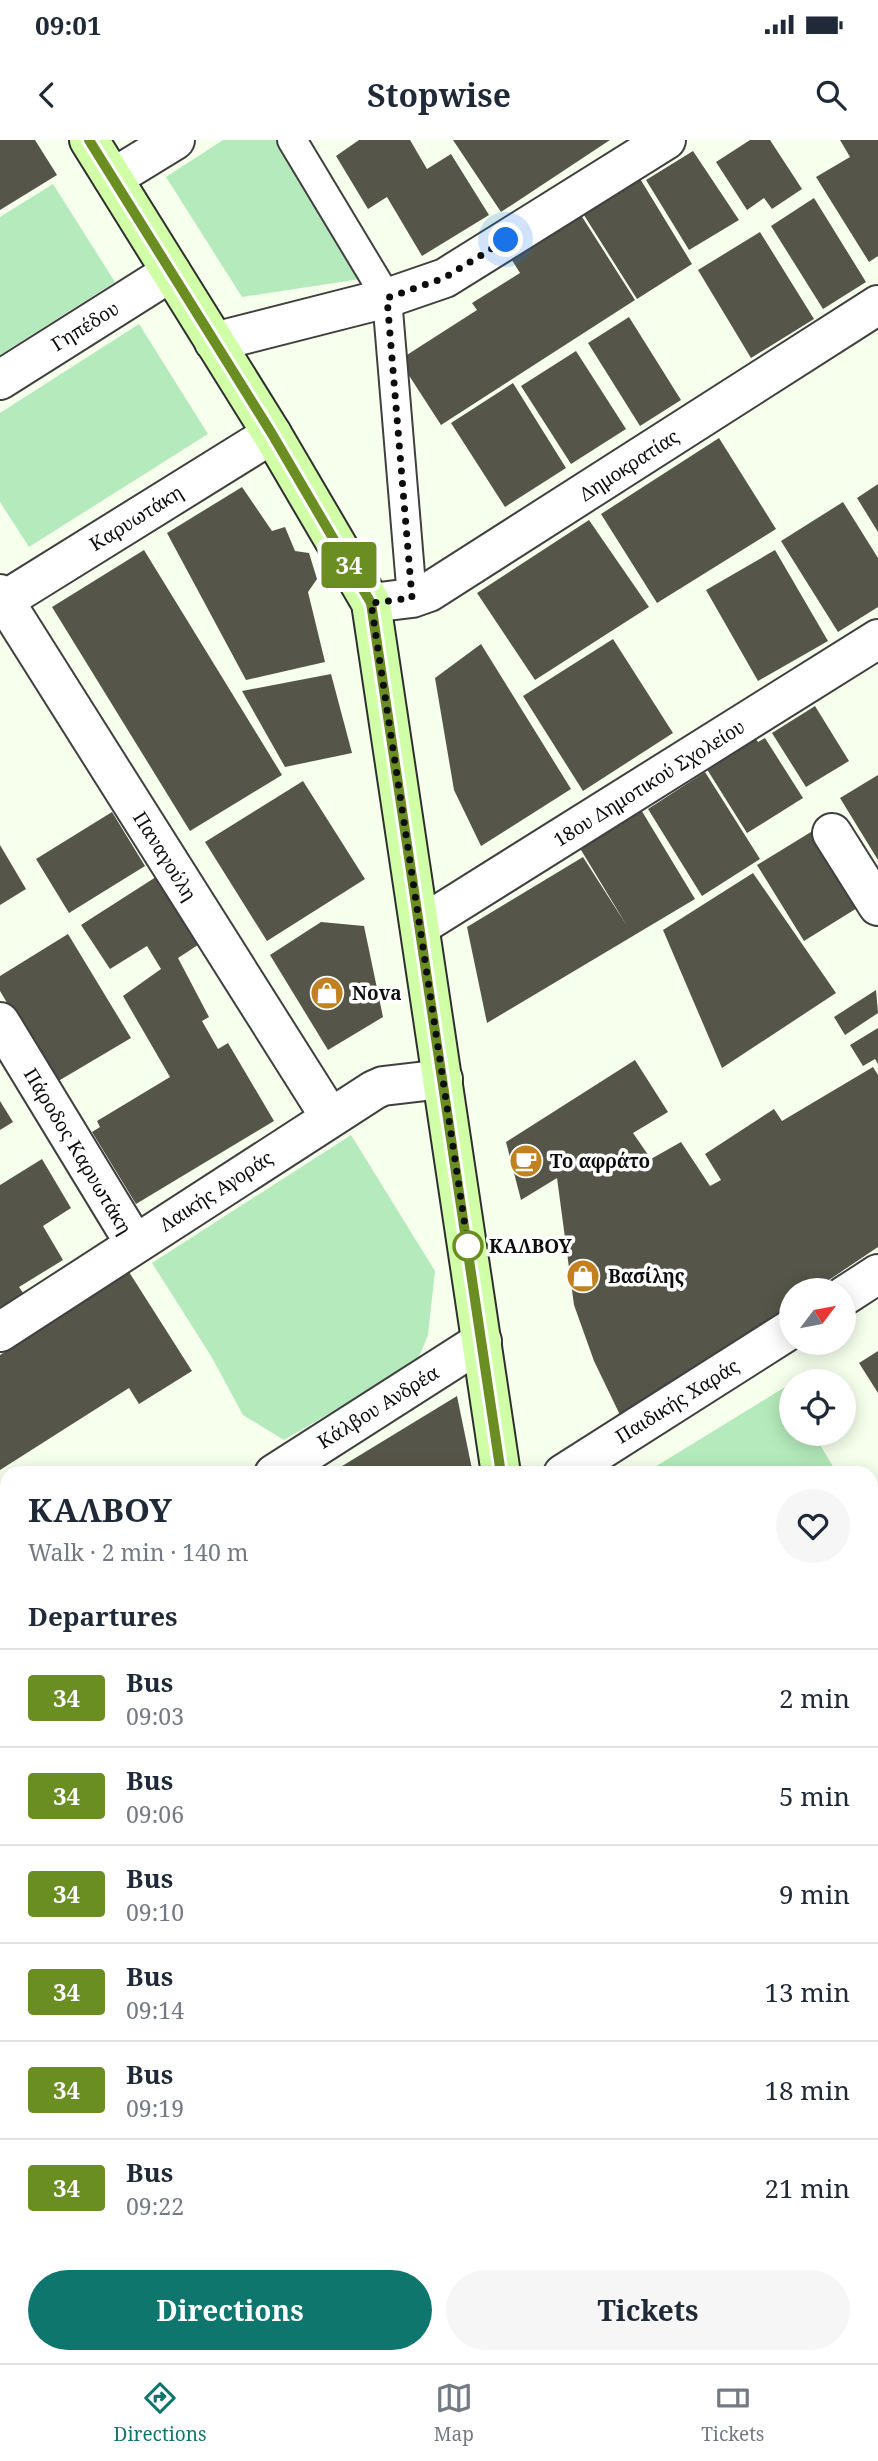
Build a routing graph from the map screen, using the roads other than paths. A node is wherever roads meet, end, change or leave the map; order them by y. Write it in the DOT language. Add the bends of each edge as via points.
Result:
graph roads {
  1 [pos="89,140"];
  2 [pos="174,140"];
  3 [pos="292,140"];
  4 [pos="666,140"];
  5 [pos="113,178"];
  6 [pos="171,272"];
  7 [pos="387,298"];
  8 [pos="878,305"];
  9 [pos="214,342"];
  10 [pos="0,380"];
  11 [pos="272,434"];
  12 [pos="412,598"];
  13 [pos="1,599"];
  14 [pos="371,603"];
  15 [pos="878,639"];
  16 [pos="832,833"];
  17 [pos="878,906"];
  18 [pos="420,926"];
  19 [pos="0,1022"];
  20 [pos="443,1079"];
  21 [pos="330,1117"];
  22 [pos="135,1244"];
  23 [pos="878,1274"];
  24 [pos="856,1288"];
  25 [pos="0,1332"];
  26 [pos="779,1337"];
  27 [pos="482,1341"];
  28 [pos="287,1466"];
  29 [pos="500,1466"];
  30 [pos="576,1466"];
  1 -- 5 [label="main road"];
  2 -- 5 [label="street"];
  3 -- 7 [label="lane"];
  4 -- 7 [label="street" via="452,273"];
  5 -- 6 [label="main road"];
  6 -- 9 [label="main road"];
  6 -- 10 [label="street, Γηπέδου"];
  7 -- 9 [label="street"];
  7 -- 12 [label="lane"];
  8 -- 12 [label="street, Δημοκρατίας" via="429,592"];
  9 -- 11 [label="main road"];
  11 -- 13 [label="street, Καρυωτάκη"];
  11 -- 14 [label="main road"];
  12 -- 14 [label="street, Δημοκρατίας"];
  13 -- 21 [label="street, Παναγούλη"];
  14 -- 18 [label="main road"];
  15 -- 18 [label="street, 18ου Δημοτικού Σχολείου"];
  16 -- 17 [label="street"];
  18 -- 20 [label="main road"];
  19 -- 22 [label="street, Πάροδος Καρυωτάκη"];
  20 -- 21 [label="street, Λαικής Αγοράς" via="383,1086"];
  20 -- 27 [label="main road"];
  21 -- 22 [label="street, Λαικής Αγοράς"];
  22 -- 25 [label="street, Λαικής Αγοράς"];
  23 -- 24 [label="street"];
  26 -- 30 [label="street, Παιδικής Χαράς"];
  27 -- 28 [label="street, Κάλβου Ανδρέα"];
  27 -- 29 [label="main road"];
}
